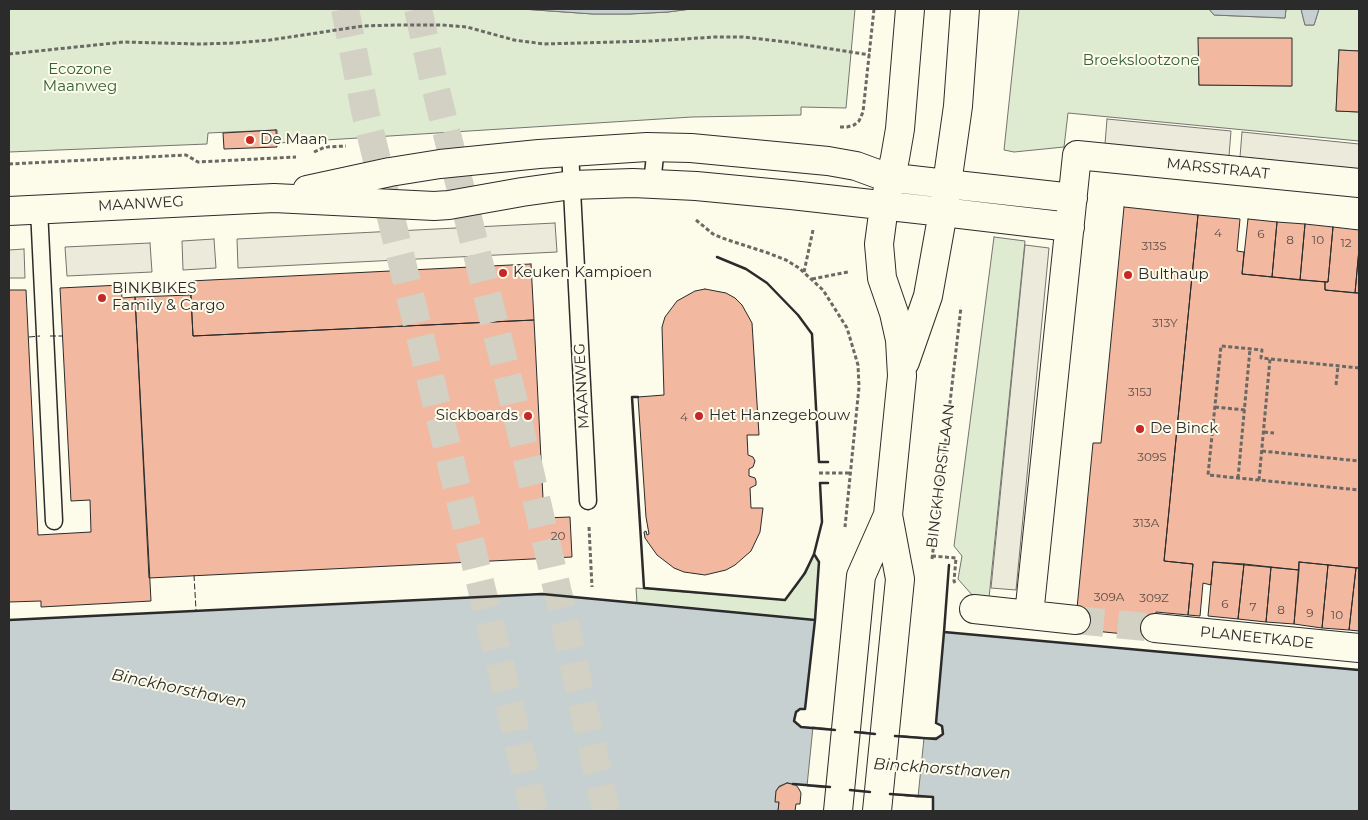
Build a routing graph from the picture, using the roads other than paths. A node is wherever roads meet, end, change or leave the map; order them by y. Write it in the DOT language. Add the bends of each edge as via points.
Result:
graph roads {
  1 [pos="910,9"];
  2 [pos="966,9"];
  3 [pos="656,147"];
  4 [pos="570,151"];
  5 [pos="891,178"];
  6 [pos="652,183"];
  7 [pos="1359,183"];
  8 [pos="947,184"];
  9 [pos="572,185"];
  10 [pos="274,198"];
  11 [pos="1073,198"];
  12 [pos="884,206"];
  13 [pos="39,209"];
  14 [pos="9,211"];
  15 [pos="943,212"];
  16 [pos="1070,227"];
  17 [pos="902,376"];
  18 [pos="588,501"];
  19 [pos="888,515"];
  20 [pos="54,521"];
  21 [pos="1030,603"];
  22 [pos="974,609"];
  23 [pos="1076,620"];
  24 [pos="1155,628"];
  25 [pos="1359,648"];
  26 [pos="839,800"];
  27 [pos="878,802"];
  1 -- 5 [label="street" via="900,129"];
  2 -- 8 [label="street" via="958,106"];
  3 -- 4 [label="street, MAANWEG"];
  3 -- 5 [label="street, MAANWEG" via="828,161"];
  3 -- 6 [label="lane"];
  4 -- 9 [label="lane, MAANWEG"];
  4 -- 10 [label="street, MAANWEG" via="412,168"];
  5 -- 8 [label="street, MAANWEG"];
  5 -- 12 [label="street"];
  6 -- 9 [label="street, MAANWEG"];
  6 -- 12 [label="street, MAANWEG"];
  7 -- 11 [label="street, MARSSTRAAT" via="1077,155"];
  8 -- 11 [label="street"];
  8 -- 15 [label="street"];
  9 -- 10 [label="street, MAANWEG" via="434,206"];
  9 -- 18 [label="lane, MAANWEG"];
  10 -- 13 [label="street, MAANWEG"];
  11 -- 16 [label="street"];
  12 -- 15 [label="street, MAANWEG"];
  12 -- 17 [label="street" via="880,265 898,327"];
  13 -- 14 [label="street, MAANWEG"];
  13 -- 20 [label="lane"];
  15 -- 16 [label="street"];
  15 -- 17 [label="street" via="928,296"];
  16 -- 21 [label="street"];
  17 -- 19 [label="street"];
  19 -- 26 [label="street" via="861,576"];
  19 -- 27 [label="street" via="900,580"];
  21 -- 22 [label="street"];
  21 -- 23 [label="street"];
  24 -- 25 [label="street, PLANEETKADE"];
}
